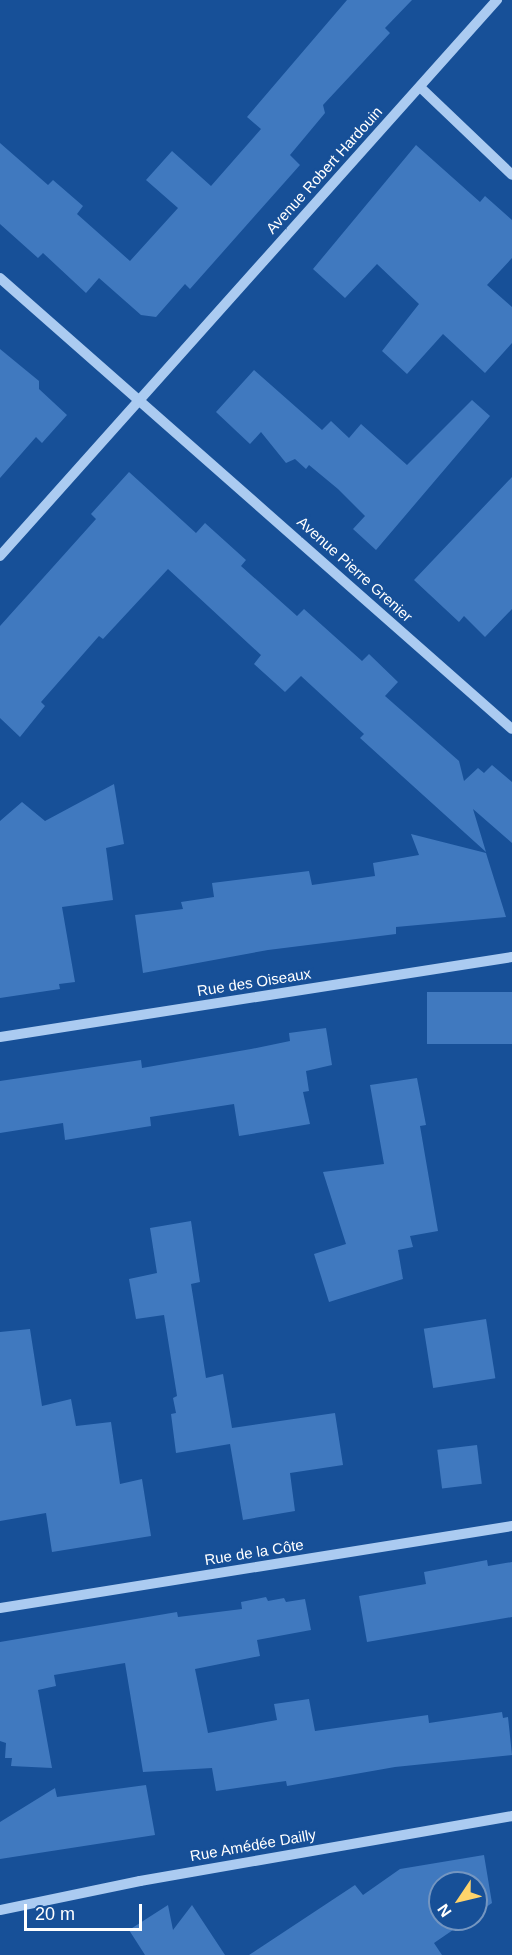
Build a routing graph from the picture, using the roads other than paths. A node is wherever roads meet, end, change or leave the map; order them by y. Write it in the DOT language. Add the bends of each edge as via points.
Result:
graph roads {
  1 [pos="497,0"];
  2 [pos="420,87"];
  3 [pos="512,175"];
  4 [pos="0,278"];
  5 [pos="140,397"];
  6 [pos="0,556"];
  7 [pos="512,729"];
  8 [pos="512,957"];
  9 [pos="0,1037"];
  10 [pos="512,1526"];
  11 [pos="0,1608"];
  12 [pos="512,1816"];
  13 [pos="0,1910"];
  1 -- 2 [label="street, Avenue Robert Hardouin"];
  2 -- 3 [label="street" via="433,104"];
  2 -- 5 [label="street, Avenue Robert Hardouin"];
  4 -- 5 [label="street, Avenue Pierre Grenier"];
  5 -- 6 [label="street, Avenue Robert Hardouin"];
  5 -- 7 [label="street, Avenue Pierre Grenier"];
  8 -- 9 [label="street, Rue des Oiseaux"];
  10 -- 11 [label="street, Rue de la Côte"];
  12 -- 13 [label="street, Rue Amédée Dailly" via="140,1881"];
}
